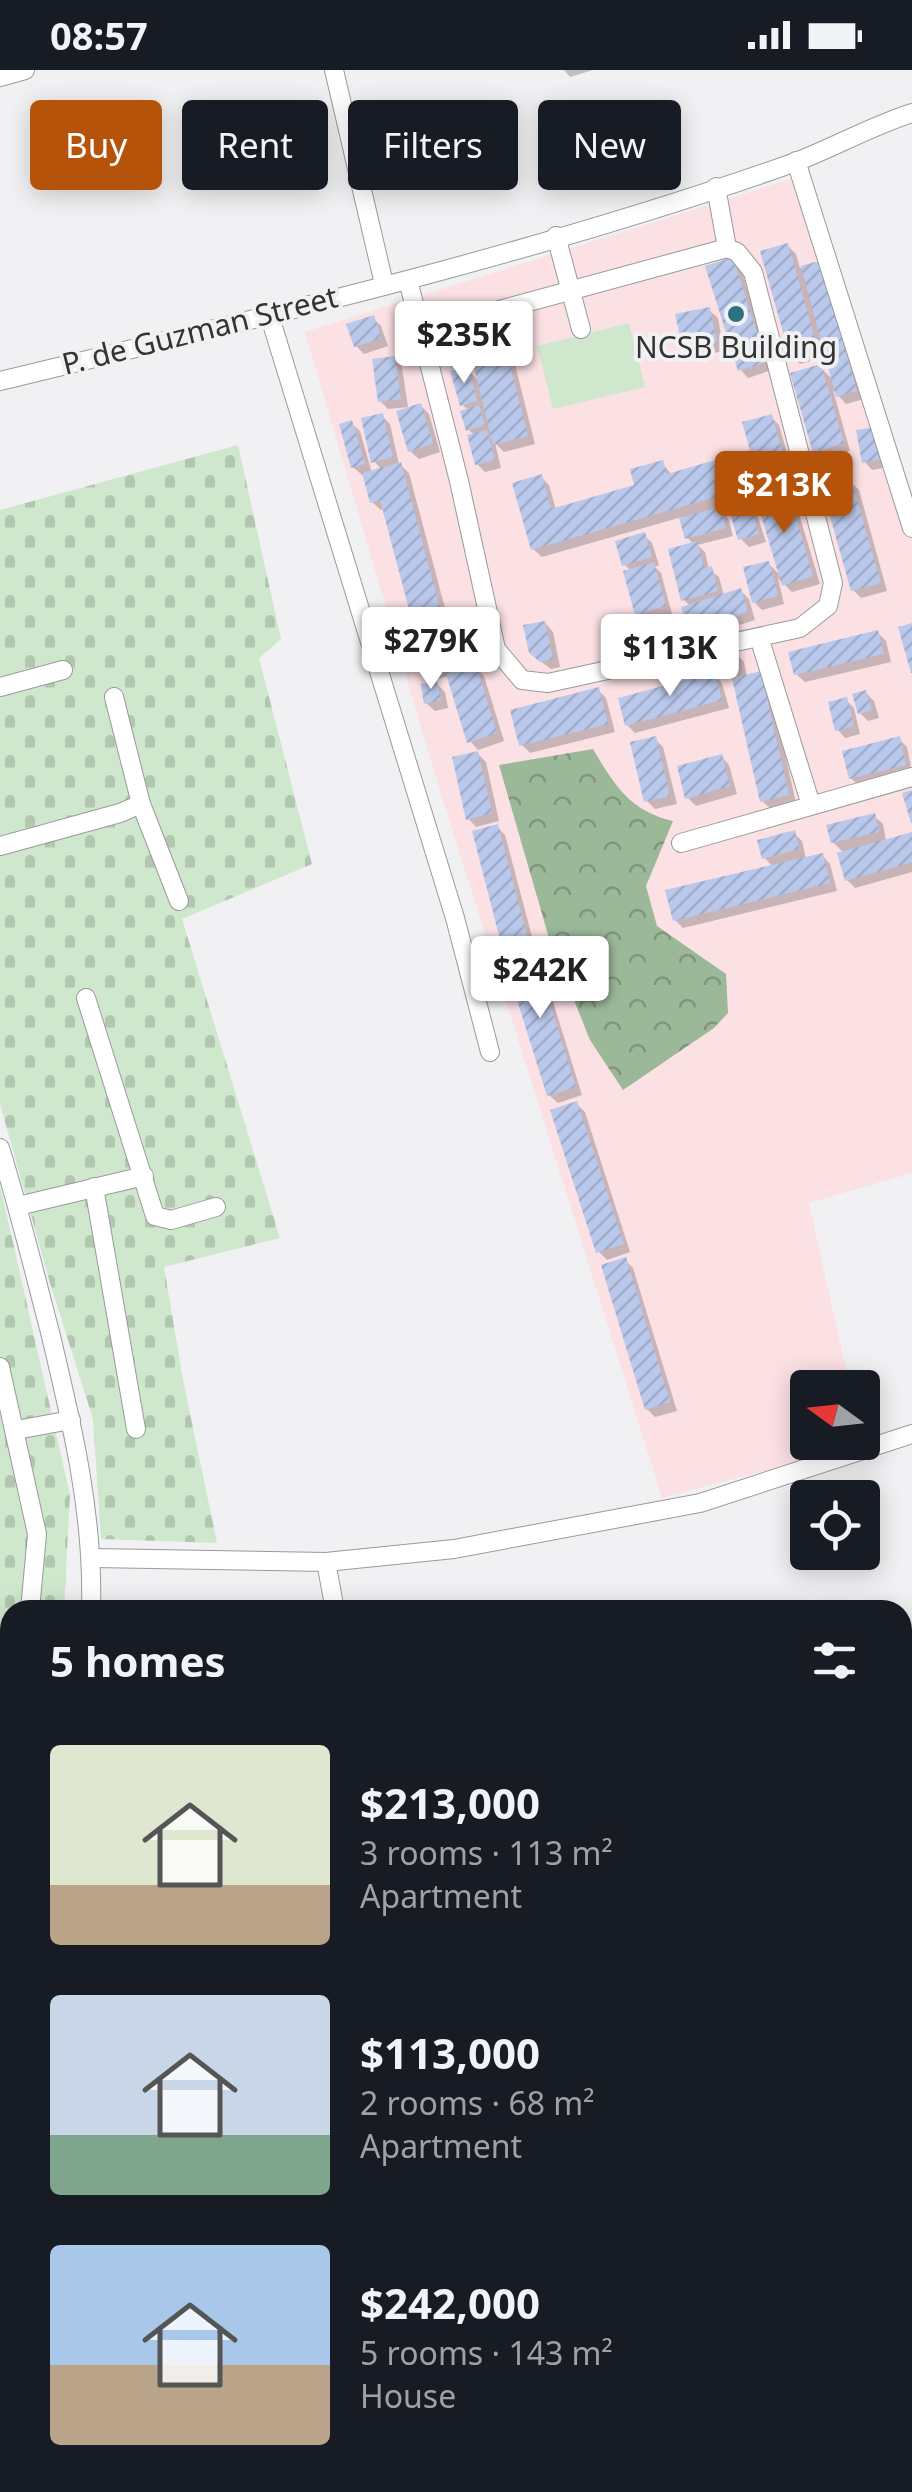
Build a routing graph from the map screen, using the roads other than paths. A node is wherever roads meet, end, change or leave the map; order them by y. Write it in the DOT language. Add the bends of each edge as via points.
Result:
graph roads {
  1 [pos="25,70"];
  2 [pos="334,70"];
  3 [pos="0,76"];
  4 [pos="912,112"];
  5 [pos="796,162"];
  6 [pos="716,187"];
  7 [pos="556,236"];
  8 [pos="727,248"];
  9 [pos="408,280"];
  10 [pos="384,284"];
  11 [pos="571,291"];
  12 [pos="269,314"];
  13 [pos="580,329"];
  14 [pos="422,331"];
  15 [pos="0,381"];
  16 [pos="912,528"];
  17 [pos="759,638"];
  18 [pos="64,670"];
  19 [pos="0,687"];
  20 [pos="114,697"];
  21 [pos="912,776"];
  22 [pos="141,804"];
  23 [pos="811,805"];
  24 [pos="681,843"];
  25 [pos="0,846"];
  26 [pos="179,901"];
  27 [pos="86,998"];
  28 [pos="490,1052"];
  29 [pos="0,1148"];
  30 [pos="144,1176"];
  31 [pos="94,1187"];
  32 [pos="18,1206"];
  33 [pos="216,1206"];
  34 [pos="0,1367"];
  35 [pos="72,1420"];
  36 [pos="136,1429"];
  37 [pos="16,1430"];
  38 [pos="912,1434"];
  39 [pos="93,1558"];
  40 [pos="326,1562"];
  41 [pos="31,1600"];
  42 [pos="92,1600"];
  43 [pos="333,1600"];
  1 -- 3 [label="street"];
  2 -- 10 [label="street"];
  4 -- 5 [label="street, P. de Guzman Street"];
  5 -- 6 [label="street, P. de Guzman Street"];
  5 -- 16 [label="street"];
  6 -- 7 [label="street, P. de Guzman Street"];
  6 -- 8 [label="street"];
  7 -- 9 [label="street, P. de Guzman Street"];
  7 -- 11 [label="street"];
  8 -- 11 [label="street"];
  8 -- 17 [label="street" via="753,272 833,583 828,606 800,628"];
  9 -- 10 [label="street, P. de Guzman Street"];
  9 -- 14 [label="street"];
  10 -- 12 [label="street, P. de Guzman Street"];
  11 -- 13 [label="street"];
  11 -- 14 [label="street"];
  12 -- 15 [label="street, P. de Guzman Street"];
  12 -- 28 [label="street"];
  14 -- 17 [label="street" via="496,649 522,680 548,683"];
  17 -- 23 [label="street"];
  18 -- 19 [label="street"];
  20 -- 22 [label="street"];
  21 -- 23 [label="street"];
  22 -- 25 [label="street"];
  22 -- 26 [label="street"];
  23 -- 24 [label="street"];
  27 -- 30 [label="street"];
  29 -- 32 [label="street"];
  30 -- 31 [label="street"];
  30 -- 33 [label="street" via="155,1216 171,1220"];
  31 -- 32 [label="street"];
  31 -- 36 [label="street"];
  32 -- 35 [label="street"];
  34 -- 37 [label="street"];
  35 -- 37 [label="street"];
  35 -- 39 [label="street"];
  37 -- 41 [label="street" via="38,1534"];
  38 -- 40 [label="street" via="700,1503 454,1549"];
  39 -- 40 [label="street"];
  39 -- 42 [label="street"];
  40 -- 43 [label="street"];
}
